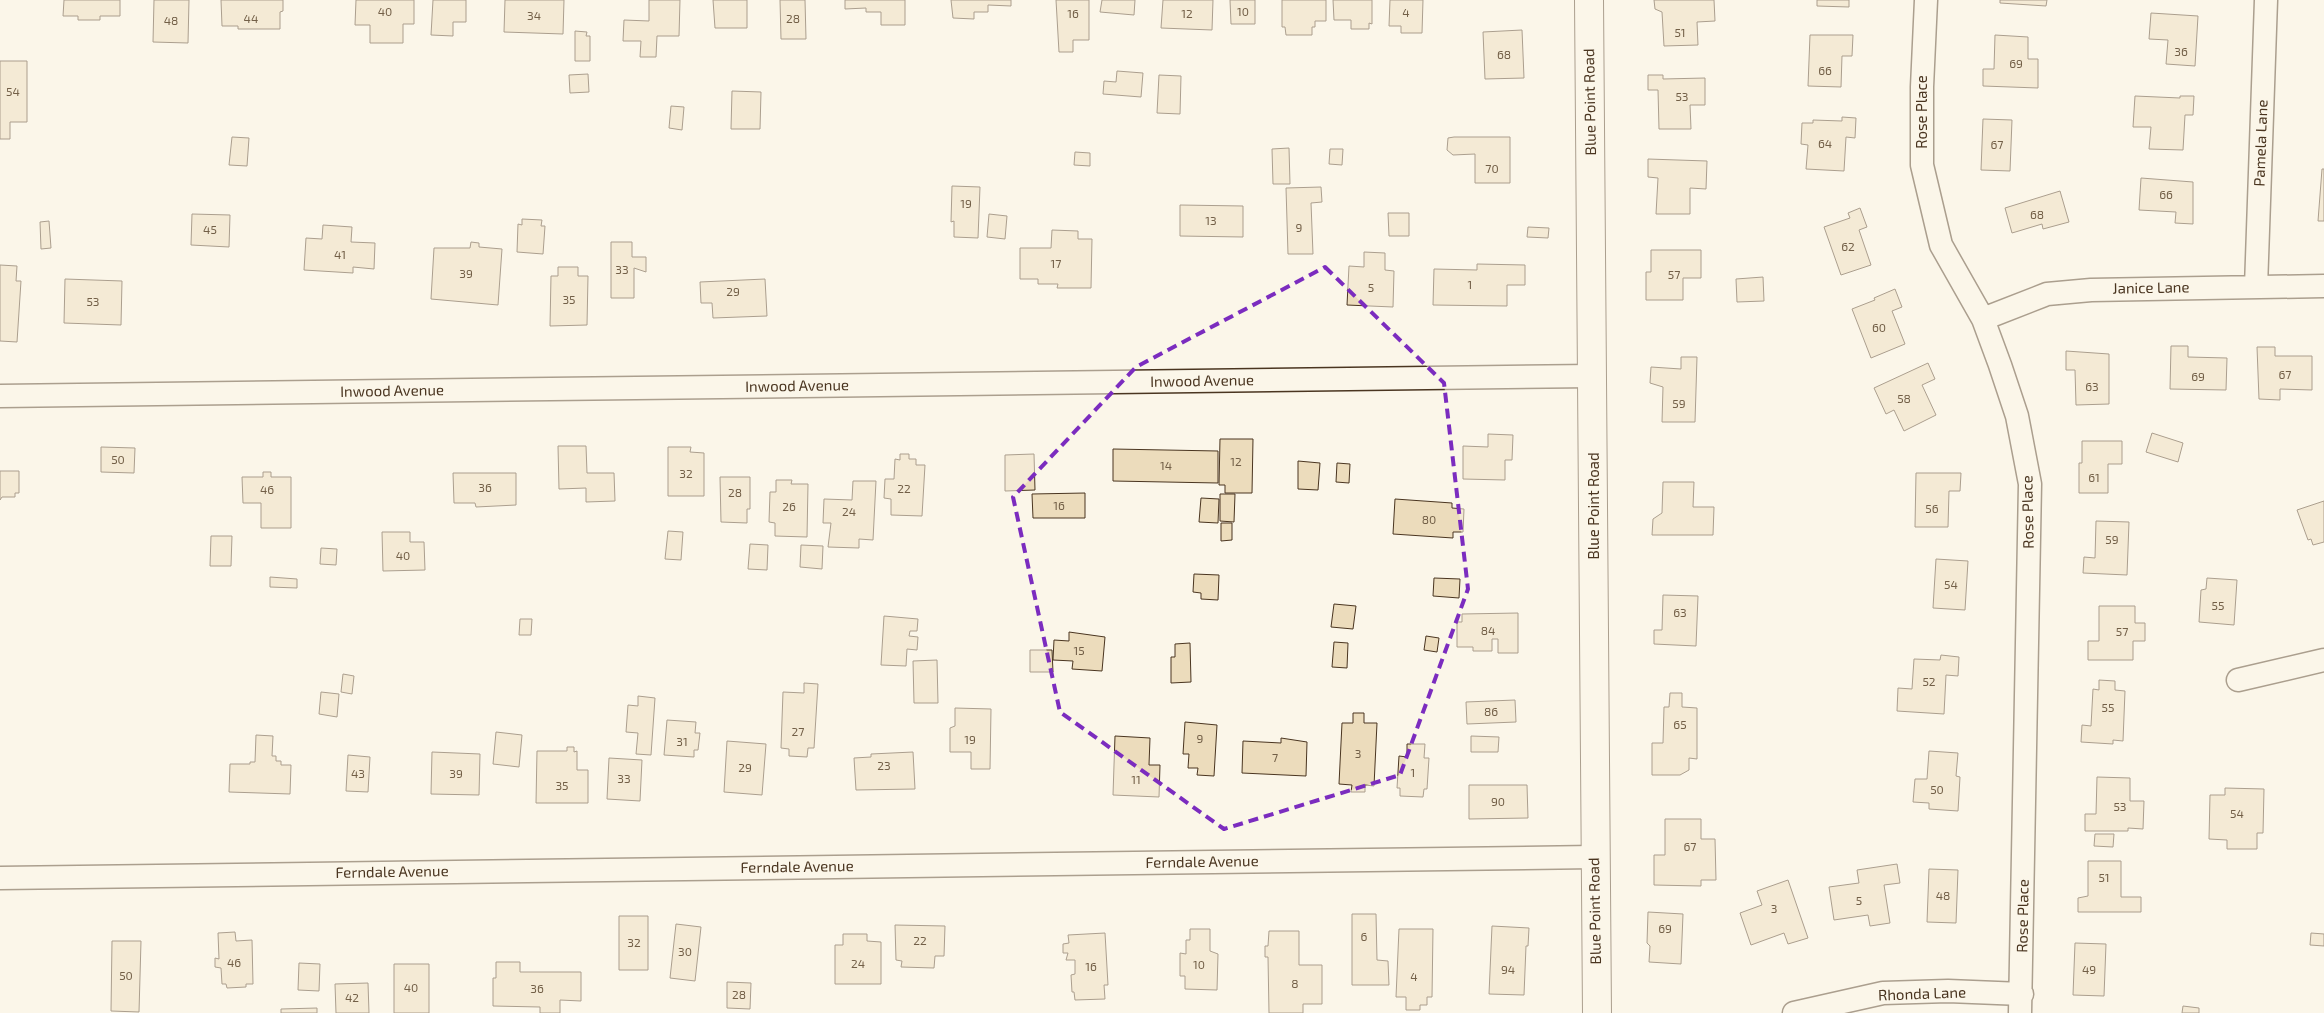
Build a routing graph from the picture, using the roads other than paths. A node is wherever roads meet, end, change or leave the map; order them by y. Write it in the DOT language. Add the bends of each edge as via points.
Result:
graph roads {
  1 [pos="1589,0"];
  2 [pos="1926,0"];
  3 [pos="2266,0"];
  4 [pos="2324,286"];
  5 [pos="2256,287"];
  6 [pos="1983,319"];
  7 [pos="1593,376"];
  8 [pos="0,396"];
  9 [pos="2324,660"];
  10 [pos="2238,680"];
  11 [pos="1594,857"];
  12 [pos="0,878"];
  13 [pos="2021,1004"];
  14 [pos="1597,1013"];
  15 [pos="1794,1013"];
  1 -- 7 [label="street, Blue Point Road"];
  2 -- 6 [label="street, Rose Place" via="1922,165 1942,245"];
  3 -- 5 [label="street, Pamela Lane"];
  4 -- 5 [label="street, Janice Lane"];
  5 -- 6 [label="street, Janice Lane" via="2091,290 2047,294"];
  6 -- 13 [label="street, Rose Place" via="2017,416 2030,484"];
  7 -- 8 [label="street, Inwood Avenue"];
  7 -- 11 [label="street, Blue Point Road"];
  9 -- 10 [label="street"];
  11 -- 12 [label="street, Ferndale Avenue"];
  11 -- 14 [label="street, Blue Point Road"];
  13 -- 15 [label="street, Rhonda Lane" via="1948,991 1883,993"];
}
